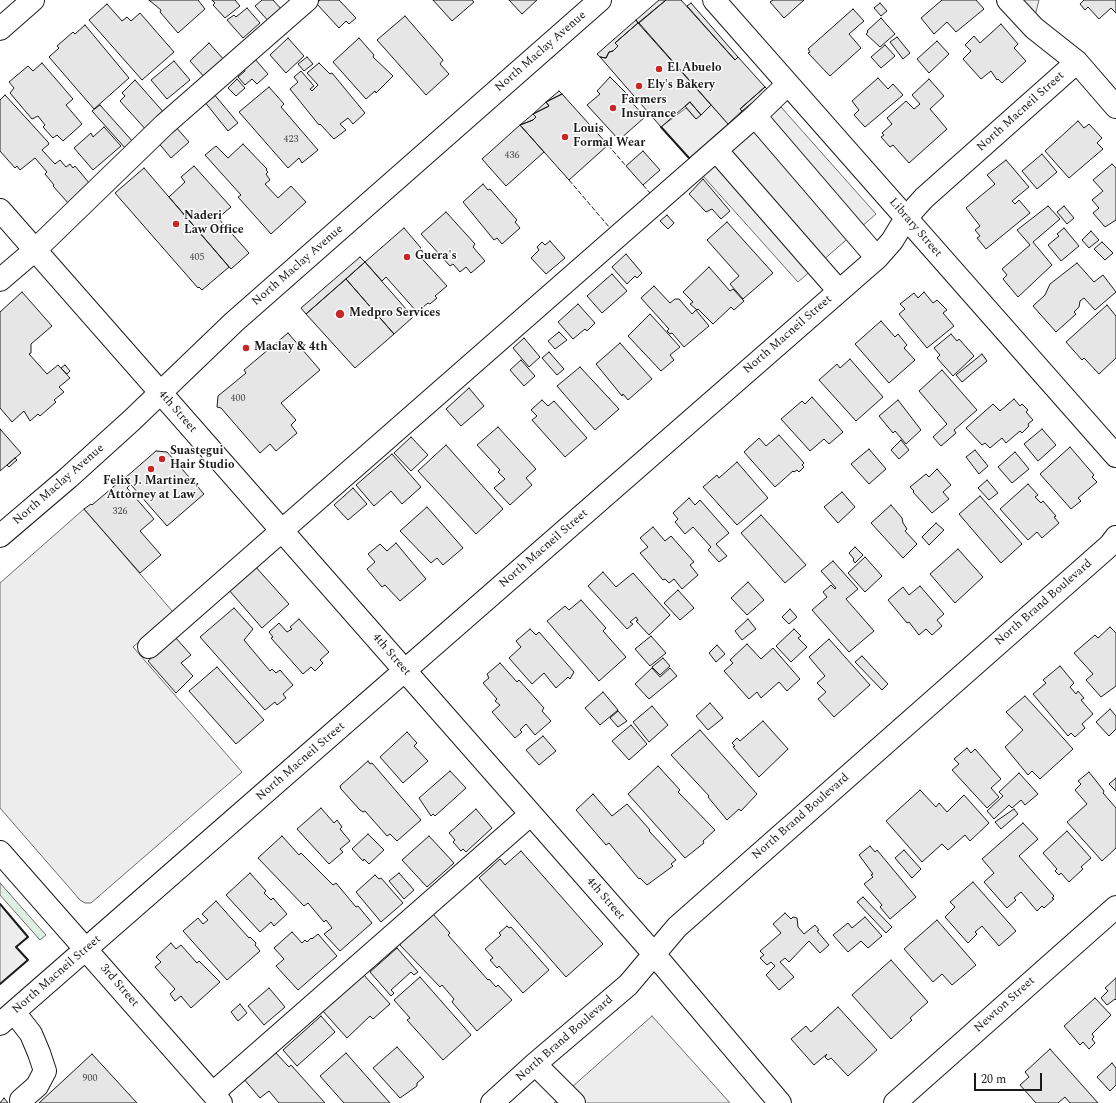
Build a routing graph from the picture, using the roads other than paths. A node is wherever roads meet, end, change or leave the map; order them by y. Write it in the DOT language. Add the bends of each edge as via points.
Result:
graph roads {
  1 [pos="33,0"];
  2 [pos="307,0"];
  3 [pos="600,0"];
  4 [pos="714,0"];
  5 [pos="1008,0"];
  6 [pos="0,29"];
  7 [pos="1077,62"];
  8 [pos="787,85"];
  9 [pos="1116,107"];
  10 [pos="755,116"];
  11 [pos="716,150"];
  12 [pos="0,210"];
  13 [pos="906,218"];
  14 [pos="35,250"];
  15 [pos="877,258"];
  16 [pos="0,280"];
  17 [pos="839,291"];
  18 [pos="160,393"];
  19 [pos="1116,456"];
  20 [pos="282,531"];
  21 [pos="0,536"];
  22 [pos="1116,537"];
  23 [pos="149,647"];
  24 [pos="405,671"];
  25 [pos="531,814"];
  26 [pos="0,852"];
  27 [pos="1116,907"];
  28 [pos="86,950"];
  29 [pos="654,954"];
  30 [pos="7,1018"];
  31 [pos="534,1064"];
  32 [pos="217,1098"];
  33 [pos="21,1100"];
  34 [pos="492,1103"];
  35 [pos="574,1103"];
  36 [pos="780,1103"];
  37 [pos="895,1103"];
  1 -- 6 [label="street"];
  2 -- 14 [label="street" via="164,125"];
  3 -- 18 [label="street, North Maclay Avenue" via="234,322"];
  4 -- 8 [label="street, Library Street"];
  5 -- 7 [label="street" via="1034,28"];
  7 -- 9 [label="street"];
  7 -- 13 [label="street, North Macneil Street" via="924,198"];
  8 -- 10 [label="street"];
  8 -- 13 [label="street, Library Street"];
  10 -- 11 [label="street"];
  10 -- 15 [label="street"];
  11 -- 17 [label="street"];
  11 -- 20 [label="street"];
  12 -- 14 [label="street, 4th Street"];
  13 -- 15 [label="street, North Macneil Street" via="892,241"];
  13 -- 19 [label="street, Library Street"];
  14 -- 16 [label="street"];
  14 -- 18 [label="street, 4th Street"];
  15 -- 17 [label="street, North Macneil Street"];
  17 -- 24 [label="street, North Macneil Street"];
  18 -- 20 [label="street, 4th Street"];
  18 -- 21 [label="street, North Maclay Avenue" via="68,478"];
  20 -- 23 [label="street"];
  20 -- 24 [label="street, 4th Street"];
  22 -- 29 [label="street, North Brand Boulevard" via="677,927"];
  24 -- 25 [label="street, 4th Street"];
  24 -- 28 [label="street, North Macneil Street"];
  25 -- 29 [label="street, 4th Street"];
  25 -- 32 [label="street"];
  26 -- 28 [label="street, 3rd Street"];
  27 -- 37 [label="street, Newton Street"];
  28 -- 30 [label="street, North Macneil Street"];
  28 -- 32 [label="street, 3rd Street"];
  29 -- 31 [label="street, North Brand Boulevard" via="628,985"];
  29 -- 36 [label="street, 4th Street"];
  30 -- 33 [label="street" via="30,1034 45,1071 37,1086"];
  31 -- 34 [label="street, North Brand Boulevard"];
  31 -- 35 [label="street"];
}
